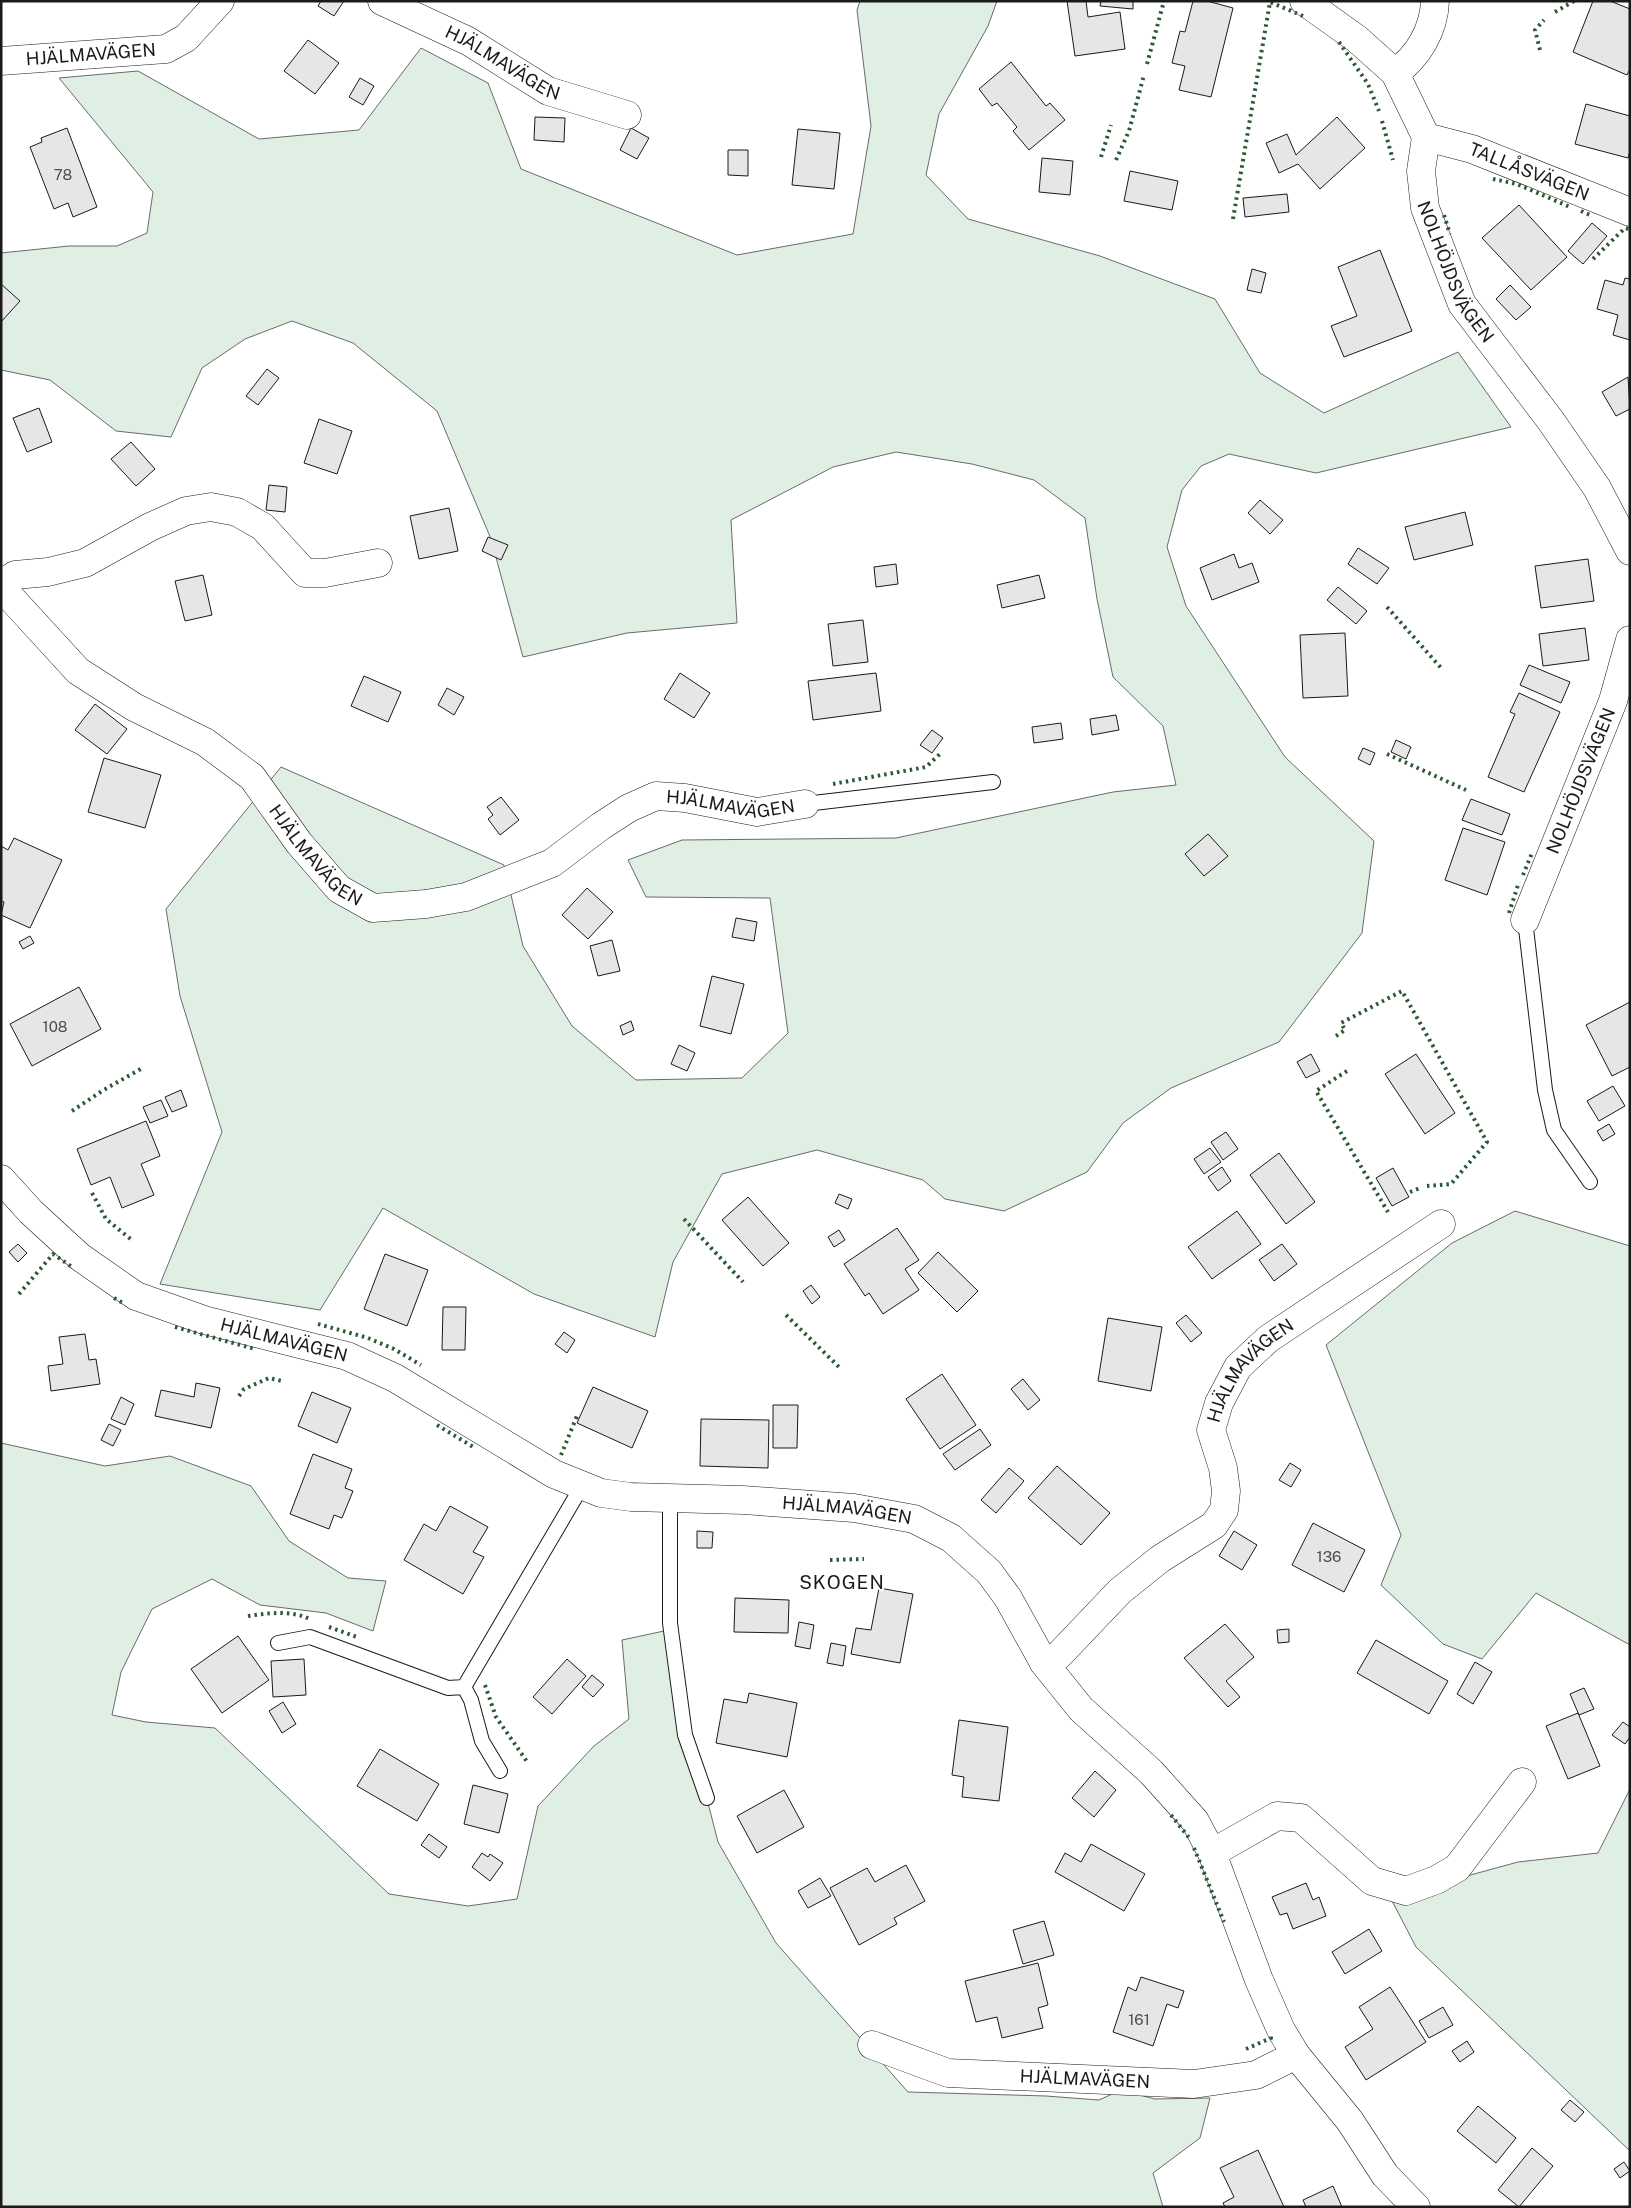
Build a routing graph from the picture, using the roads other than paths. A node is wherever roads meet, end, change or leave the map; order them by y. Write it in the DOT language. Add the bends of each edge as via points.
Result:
graph roads {
  1 [pos="220,1"];
  2 [pos="382,1"];
  3 [pos="1304,1"];
  4 [pos="1435,1"];
  5 [pos="1,61"];
  6 [pos="1395,73"];
  7 [pos="627,115"];
  8 [pos="1426,137"];
  9 [pos="1630,212"];
  10 [pos="1630,551"];
  11 [pos="378,563"];
  12 [pos="1,585"];
  13 [pos="1630,640"];
  14 [pos="993,782"];
  15 [pos="805,804"];
  16 [pos="1525,920"];
  17 [pos="1,1179"];
  18 [pos="1590,1182"];
  19 [pos="1441,1224"];
  20 [pos="582,1486"];
  21 [pos="670,1498"];
  22 [pos="278,1643"];
  23 [pos="1044,1663"];
  24 [pos="464,1687"];
  25 [pos="500,1771"];
  26 [pos="1522,1782"];
  27 [pos="707,1798"];
  28 [pos="1212,1853"];
  29 [pos="872,2045"];
  30 [pos="1296,2055"];
  31 [pos="1416,2207"];
  1 -- 5 [label="street, HJÄLMAVÄGEN" via="186,38 166,50"];
  2 -- 7 [label="street, HJÄLMAVÄGEN" via="468,41 548,90"];
  3 -- 6 [label="street" via="1357,39"];
  4 -- 6 [label="street" via="1428,34 1410,63"];
  6 -- 8 [label="street"];
  8 -- 9 [label="street, TALLÅSVÄGEN" via="1472,149"];
  8 -- 10 [label="street, NOLHÖJDSVÄGEN" via="1421,171 1425,208 1462,304 1552,421 1598,488"];
  11 -- 12 [label="street, HJÄLMAVÄGEN" via="325,573 305,573 263,527 237,512 211,507 186,511 150,527 85,563 48,572 15,575"];
  12 -- 15 [label="street, HJÄLMAVÄGEN" via="78,671 134,708 205,742 252,777 299,843 339,889 373,908 466,898 552,863 601,826 656,796 685,798 757,812"];
  13 -- 16 [label="street, NOLHÖJDSVÄGEN" via="1613,701"];
  14 -- 15 [label="lane"];
  16 -- 18 [label="lane" via="1545,1090 1554,1130"];
  17 -- 20 [label="street, HJÄLMAVÄGEN" via="30,1212 80,1257 136,1296 204,1320 347,1356 395,1378 554,1474"];
  19 -- 23 [label="street, HJÄLMAVÄGEN" via="1268,1340 1238,1367 1219,1403 1211,1430 1225,1479 1224,1510 1214,1525 1120,1591 1059,1655"];
  20 -- 21 [label="street, HJÄLMAVÄGEN" via="602,1493"];
  20 -- 24 [label="lane"];
  21 -- 23 [label="street, HJÄLMAVÄGEN" via="831,1506 914,1519 951,1538 989,1572 1008,1598"];
  21 -- 27 [label="lane" via="670,1623 685,1735"];
  22 -- 24 [label="lane" via="310,1637 448,1688"];
  23 -- 28 [label="street, HJÄLMAVÄGEN" via="1081,1709 1151,1772 1195,1821"];
  24 -- 25 [label="lane" via="471,1700 482,1741"];
  26 -- 28 [label="street" via="1457,1868 1406,1891 1372,1881 1301,1818 1277,1816"];
  28 -- 30 [label="street, HJÄLMAVÄGEN" via="1259,1980"];
  29 -- 30 [label="street, HJÄLMAVÄGEN" via="948,2073 1194,2084 1256,2075"];
  30 -- 31 [label="street, HJÄLMAVÄGEN" via="1350,2122 1385,2175"];
}
